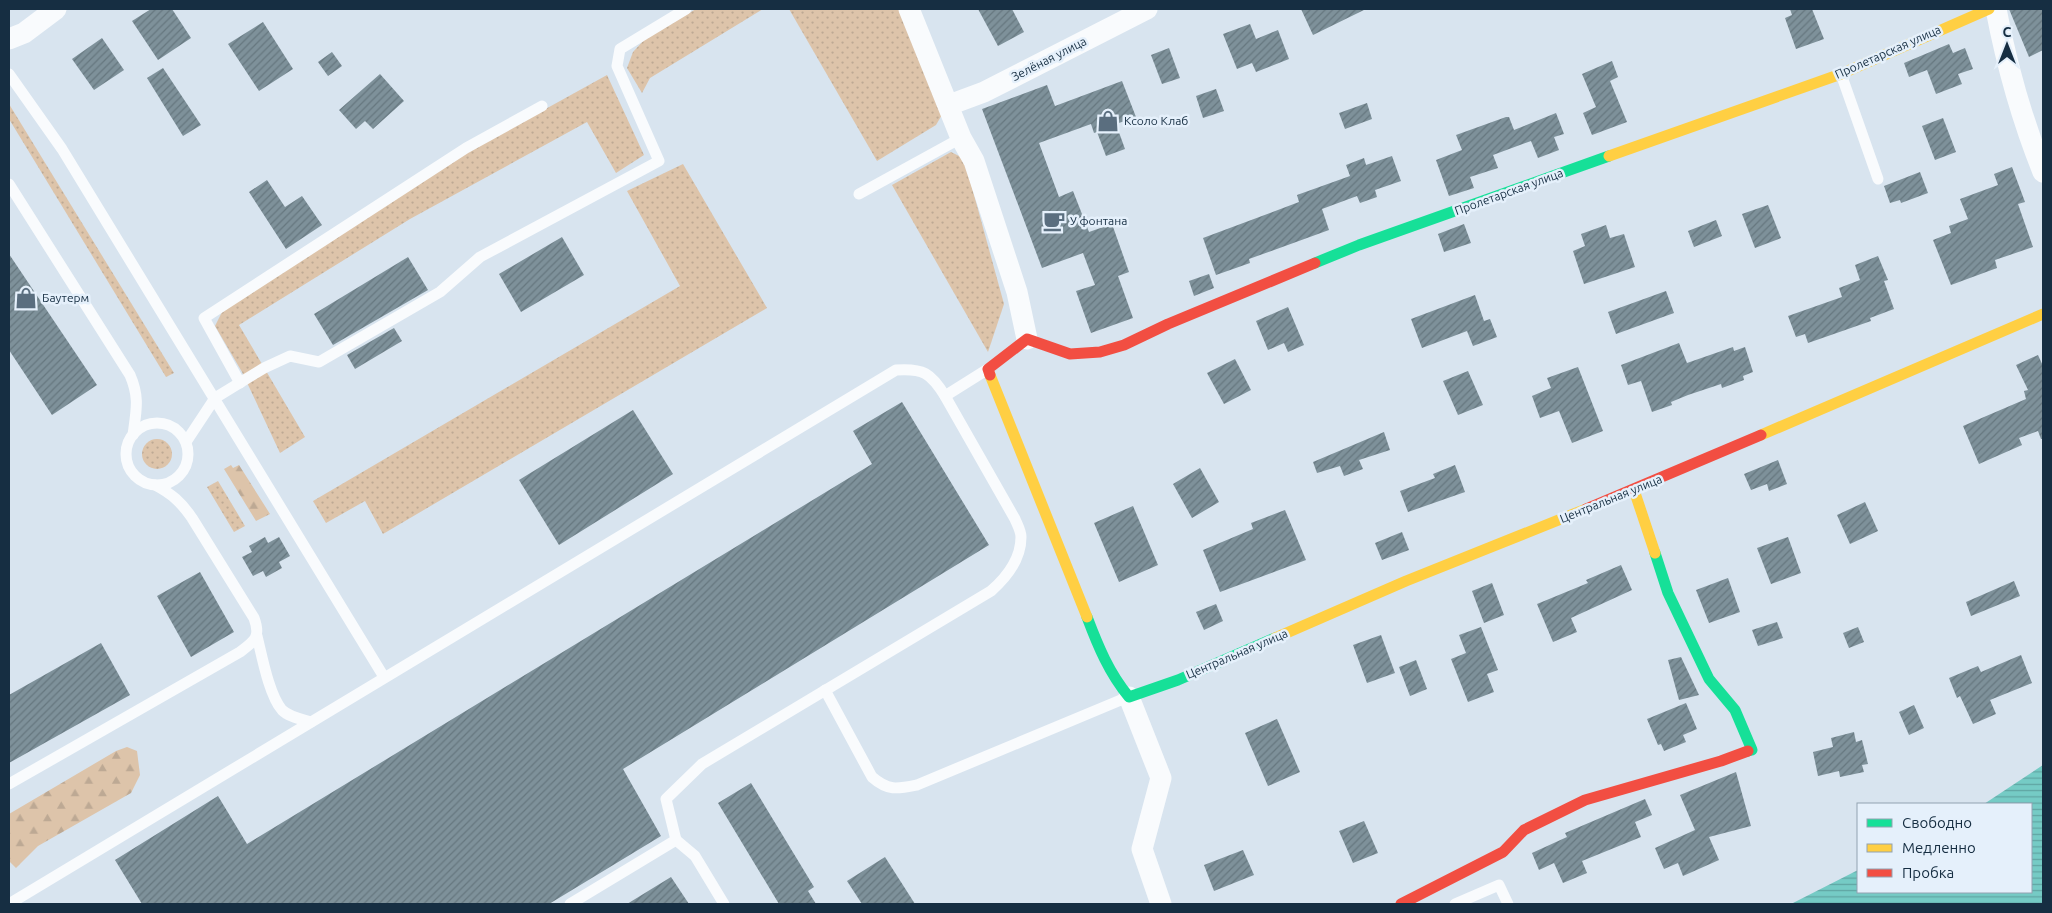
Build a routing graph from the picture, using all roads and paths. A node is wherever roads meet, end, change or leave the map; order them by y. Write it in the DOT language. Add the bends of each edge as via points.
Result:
graph roads {
  1 [pos="56,9"];
  2 [pos="686,9"];
  3 [pos="908,9"];
  4 [pos="1147,9"];
  5 [pos="1989,9"];
  6 [pos="1996,9"];
  7 [pos="9,39"];
  8 [pos="9,74"];
  9 [pos="1841,74"];
  10 [pos="949,105"];
  11 [pos="542,106"];
  12 [pos="961,138"];
  13 [pos="2043,172"];
  14 [pos="1878,178"];
  15 [pos="9,184"];
  16 [pos="858,194"];
  17 [pos="2043,314"];
  18 [pos="1028,339"];
  19 [pos="988,369"];
  20 [pos="240,383"];
  21 [pos="945,396"];
  22 [pos="215,398"];
  23 [pos="133,435"];
  24 [pos="186,442"];
  25 [pos="155,486"];
  26 [pos="1634,490"];
  27 [pos="257,636"];
  28 [pos="384,677"];
  29 [pos="825,690"];
  30 [pos="1129,697"];
  31 [pos="311,722"];
  32 [pos="9,784"];
  33 [pos="676,840"];
  34 [pos="9,904"];
  35 [pos="570,904"];
  36 [pos="724,904"];
  37 [pos="1161,904"];
  38 [pos="1401,904"];
  39 [pos="1455,904"];
  40 [pos="1508,904"];
  1 -- 7 [label="street" via="24,33"];
  2 -- 20 [label="lane" via="620,49 617,66 659,161 480,257 440,292 319,362 290,356"];
  3 -- 10 [label="street"];
  4 -- 10 [label="street, Зелёная улица" via="984,92"];
  5 -- 9 [label="street, Пролетарская улица"];
  6 -- 13 [label="street" via="2008,68"];
  8 -- 22 [label="lane" via="62,149"];
  9 -- 14 [label="lane"];
  9 -- 18 [label="street, Пролетарская улица" via="1359,245 1141,338 1102,351 1075,355"];
  10 -- 12 [label="street"];
  11 -- 20 [label="lane" via="466,148 204,318"];
  12 -- 16 [label="lane"];
  12 -- 18 [label="street" via="974,161 1014,282"];
  15 -- 23 [label="lane" via="130,375 138,403"];
  17 -- 26 [label="street, Центральная улица"];
  18 -- 19 [label="street"];
  19 -- 21 [label="lane"];
  19 -- 30 [label="street" via="1102,653 1116,682"];
  20 -- 22 [label="lane"];
  21 -- 28 [label="lane" via="924,372 896,370"];
  21 -- 29 [label="lane" via="1014,518 1021,536 1017,557 1008,575 991,591"];
  22 -- 24 [label="lane"];
  22 -- 28 [label="lane"];
  23 -- 24 [label="lane" via="141,427 157,423 180,432"];
  23 -- 25 [label="lane" via="128,444 127,463 131,472"];
  24 -- 25 [label="lane" via="188,453 178,478"];
  25 -- 27 [label="lane" via="172,494 192,518 254,618"];
  26 -- 30 [label="street, Центральная улица" via="1406,581 1178,680"];
  26 -- 38 [label="street" via="1668,593 1709,679 1735,710 1752,750 1585,800 1524,830 1503,852"];
  27 -- 31 [label="lane" via="266,675 282,710"];
  27 -- 32 [label="lane" via="240,652"];
  28 -- 31 [label="lane"];
  29 -- 30 [label="lane" via="872,777 892,789 917,786"];
  29 -- 33 [label="lane" via="702,764 666,799"];
  30 -- 37 [label="street" via="1161,778 1142,849"];
  31 -- 34 [label="lane"];
  33 -- 35 [label="lane"];
  33 -- 36 [label="lane" via="695,856"];
  39 -- 40 [label="lane" via="1499,885"];
}
